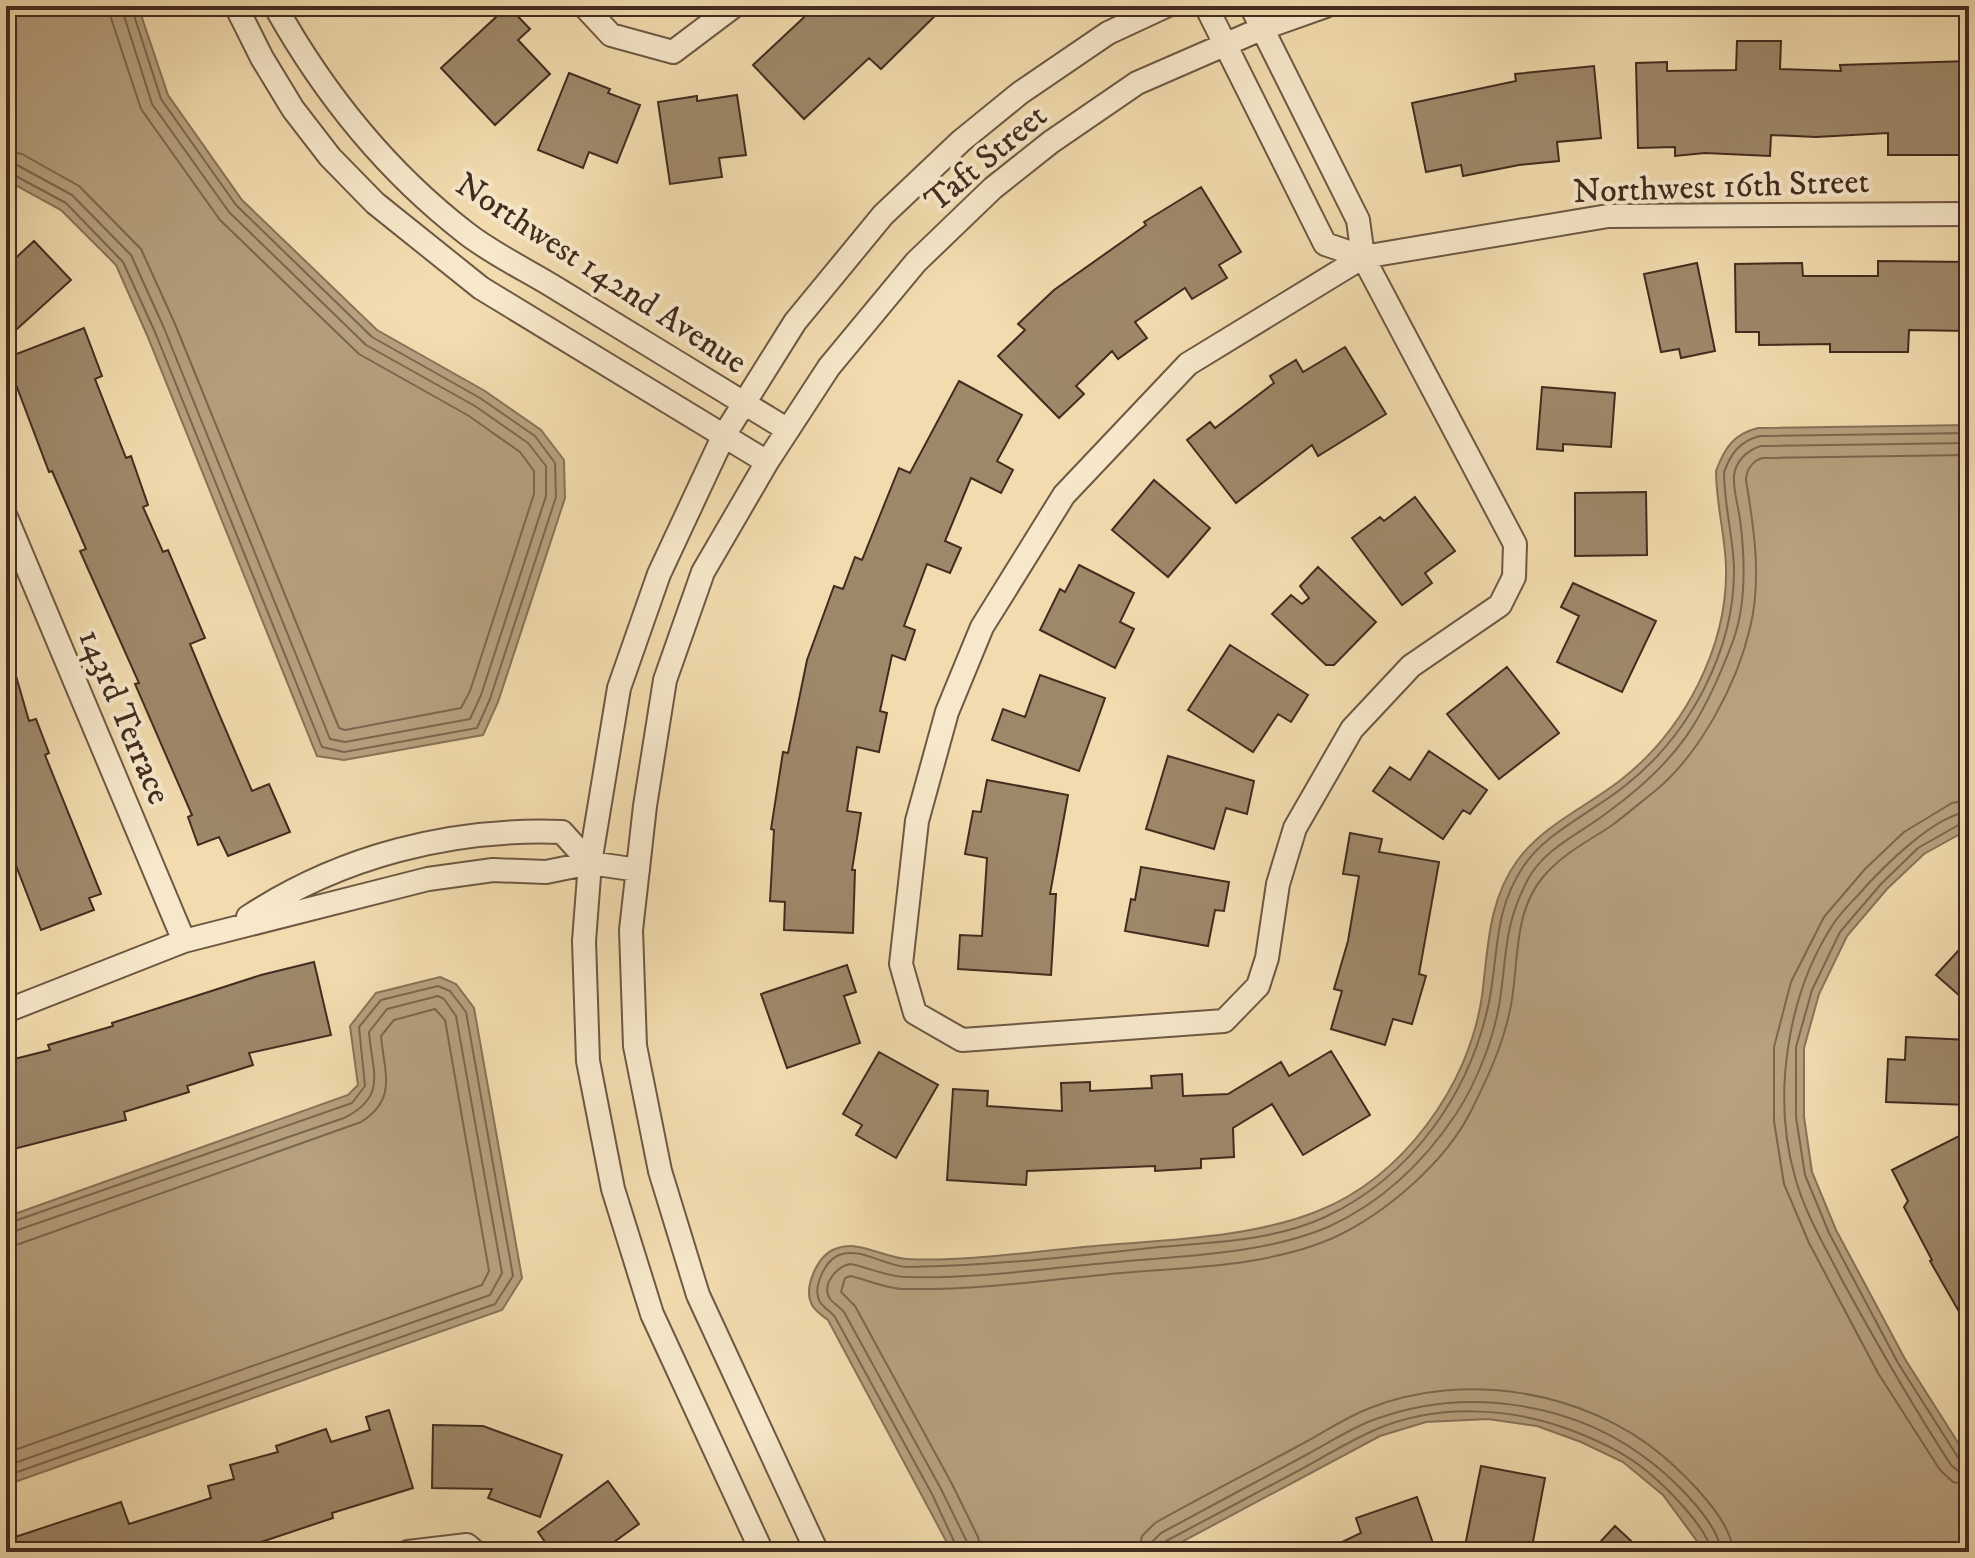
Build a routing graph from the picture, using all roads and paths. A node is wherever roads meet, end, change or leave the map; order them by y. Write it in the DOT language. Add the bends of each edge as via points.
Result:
graph roads {
  1 [pos="236,6"];
  2 [pos="275,6"];
  3 [pos="584,6"];
  4 [pos="734,6"];
  5 [pos="1166,6"];
  6 [pos="1206,6"];
  7 [pos="1251,6"];
  8 [pos="1326,6"];
  9 [pos="1261,29"];
  10 [pos="1224,45"];
  11 [pos="1969,214"];
  12 [pos="1363,257"];
  13 [pos="744,403"];
  14 [pos="788,430"];
  15 [pos="723,437"];
  16 [pos="767,462"];
  17 [pos="6,517"];
  18 [pos="590,863"];
  19 [pos="638,870"];
  20 [pos="234,927"];
  21 [pos="184,941"];
  22 [pos="6,1011"];
  23 [pos="471,1548"];
  24 [pos="809,1549"];
  25 [pos="408,1552"];
  26 [pos="762,1552"];
  1 -- 15 [label="street" via="293,109 375,203 481,288"];
  2 -- 13 [label="street, Northwest 142nd Avenue" via="335,101 417,191 468,234"];
  3 -- 4 [label="street" via="611,35 673,52"];
  5 -- 13 [label="street, Taft Street" via="1108,33 961,141 883,215 795,322"];
  6 -- 10 [label="street"];
  7 -- 9 [label="street"];
  8 -- 9 [label="street, Taft Street"];
  9 -- 10 [label="street, Taft Street"];
  9 -- 12 [label="street" via="1358,220"];
  10 -- 12 [label="street" via="1325,244"];
  10 -- 14 [label="street, Taft Street" via="1137,83 993,188 916,262 829,367"];
  11 -- 12 [label="street, Northwest 16th Street" via="1608,216"];
  12 -- 12 [label="street, Northwest 16th Street" via="1515,544 1514,577 1500,605 1411,666 1352,729 1295,828 1258,986 1224,1021 962,1040 915,1013 901,964 917,821 947,712 982,627 1064,495 1188,364"];
  13 -- 14 [label="street, Northwest 142nd Avenue"];
  13 -- 15 [label="street, Taft Street"];
  14 -- 16 [label="street, Taft Street"];
  15 -- 16 [label="street"];
  15 -- 18 [label="street" via="659,574 619,688"];
  16 -- 19 [label="street" via="703,572 665,680"];
  17 -- 21 [label="street, 143rd Terrace"];
  18 -- 19 [label="street"];
  18 -- 20 [label="street" via="546,872 493,870 428,879"];
  18 -- 20 [label="street" via="562,832 458,837 335,871"];
  18 -- 26 [label="street" via="584,941 588,1061 613,1189 652,1314"];
  19 -- 24 [label="street" via="631,930 635,1046 660,1171 698,1295"];
  20 -- 21 [label="street"];
  21 -- 22 [label="street"];
  23 -- 25 [label="street"];
}
